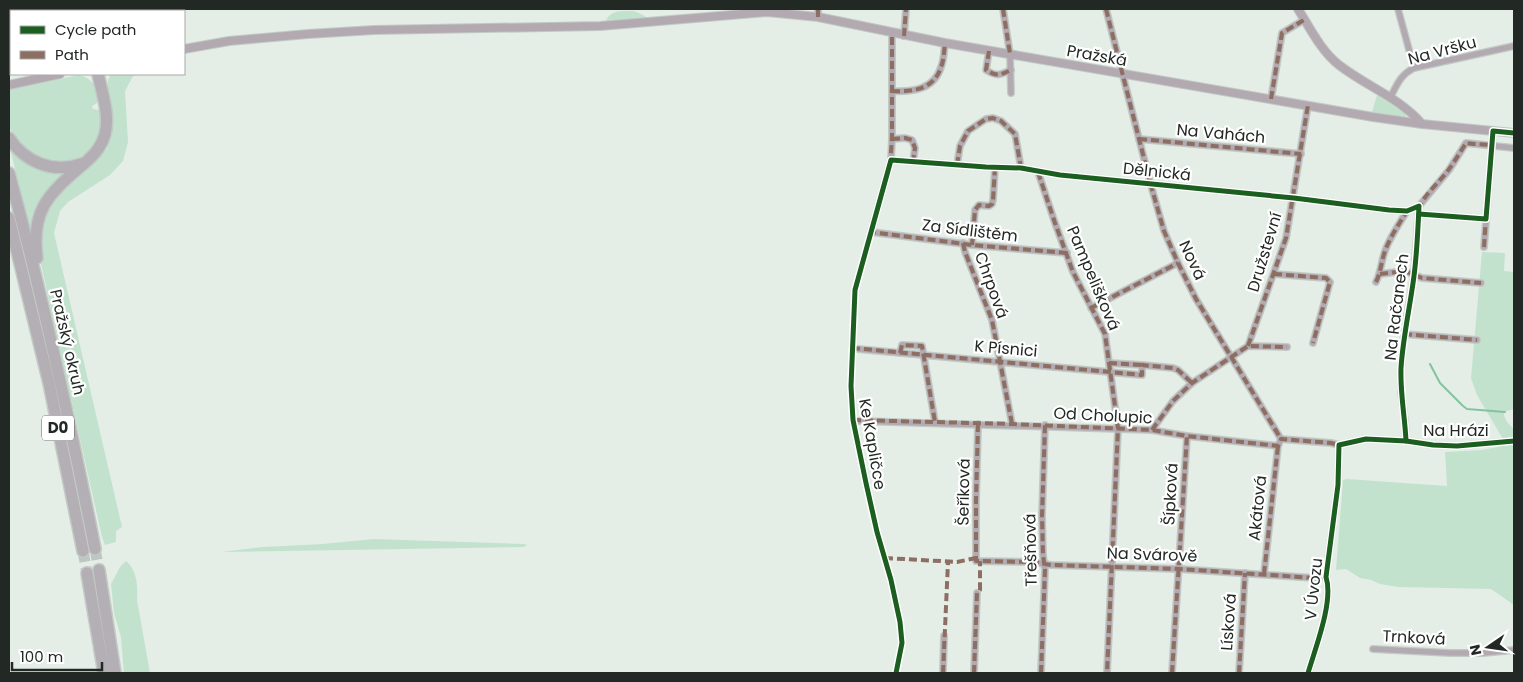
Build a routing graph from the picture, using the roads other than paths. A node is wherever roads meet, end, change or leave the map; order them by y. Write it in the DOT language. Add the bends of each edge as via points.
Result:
graph roads {
  1 [pos="818,9"];
  2 [pos="906,9"];
  3 [pos="1003,9"];
  4 [pos="1106,9"];
  5 [pos="1298,9"];
  6 [pos="1398,9"];
  7 [pos="818,18"];
  8 [pos="1304,20"];
  9 [pos="892,33"];
  10 [pos="904,36"];
  11 [pos="945,43"];
  12 [pos="1514,46"];
  13 [pos="185,49"];
  14 [pos="989,51"];
  15 [pos="1010,54"];
  16 [pos="1414,68"];
  17 [pos="1011,70"];
  18 [pos="1122,73"];
  19 [pos="55,75"];
  20 [pos="98,75"];
  21 [pos="9,85"];
  22 [pos="892,91"];
  23 [pos="1011,93"];
  24 [pos="1390,98"];
  25 [pos="1271,99"];
  26 [pos="1308,106"];
  27 [pos="1422,124"];
  28 [pos="1494,131"];
  29 [pos="1514,134"];
  30 [pos="9,138"];
  31 [pos="892,139"];
  32 [pos="1138,139"];
  33 [pos="1492,145"];
  34 [pos="1514,148"];
  35 [pos="1301,154"];
  36 [pos="891,160"];
  37 [pos="87,161"];
  38 [pos="913,162"];
  39 [pos="957,165"];
  40 [pos="995,168"];
  41 [pos="1021,168"];
  42 [pos="1038,172"];
  43 [pos="9,173"];
  44 [pos="1150,182"];
  45 [pos="1294,198"];
  46 [pos="1419,206"];
  47 [pos="1407,211"];
  48 [pos="1419,214"];
  49 [pos="9,218"];
  50 [pos="1486,219"];
  51 [pos="963,244"];
  52 [pos="972,245"];
  53 [pos="1484,247"];
  54 [pos="9,248"];
  55 [pos="1067,253"];
  56 [pos="1178,263"];
  57 [pos="1274,274"];
  58 [pos="1380,274"];
  59 [pos="1414,276"];
  60 [pos="1376,282"];
  61 [pos="1481,282"];
  62 [pos="37,305"];
  63 [pos="1091,308"];
  64 [pos="1404,334"];
  65 [pos="1477,340"];
  66 [pos="1313,342"];
  67 [pos="1248,346"];
  68 [pos="1287,348"];
  69 [pos="858,349"];
  70 [pos="924,355"];
  71 [pos="1231,357"];
  72 [pos="1000,362"];
  73 [pos="1109,363"];
  74 [pos="1142,365"];
  75 [pos="1110,372"];
  76 [pos="1192,384"];
  77 [pos="859,421"];
  78 [pos="935,422"];
  79 [pos="978,424"];
  80 [pos="1012,424"];
  81 [pos="1045,425"];
  82 [pos="1118,428"];
  83 [pos="1152,430"];
  84 [pos="1186,436"];
  85 [pos="1281,439"];
  86 [pos="1406,441"];
  87 [pos="1514,441"];
  88 [pos="1339,445"];
  89 [pos="1278,446"];
  90 [pos="95,549"];
  91 [pos="83,551"];
  92 [pos="976,561"];
  93 [pos="1044,563"];
  94 [pos="1112,566"];
  95 [pos="1179,569"];
  96 [pos="99,570"];
  97 [pos="87,573"];
  98 [pos="1245,573"];
  99 [pos="1264,574"];
  100 [pos="1326,577"];
  101 [pos="977,593"];
  102 [pos="944,636"];
  103 [pos="1373,649"];
  104 [pos="1514,650"];
  105 [pos="104,673"];
  106 [pos="115,673"];
  107 [pos="943,673"];
  108 [pos="974,673"];
  109 [pos="1041,673"];
  110 [pos="1107,673"];
  111 [pos="1172,673"];
  112 [pos="1239,673"];
  113 [pos="1308,673"];
  1 -- 7 [label="street"];
  2 -- 10 [label="street"];
  3 -- 15 [label="street"];
  4 -- 18 [label="street, Nová"];
  5 -- 8 [label="street"];
  6 -- 16 [label="street"];
  7 -- 9 [label="street, Pražská"];
  7 -- 13 [label="street, Pražská" via="767,12 600,26 364,30 252,38"];
  8 -- 24 [label="street" via="1338,64"];
  8 -- 25 [label="street" via="1282,33"];
  9 -- 10 [label="street, Pražská"];
  9 -- 22 [label="street"];
  10 -- 11 [label="street, Pražská"];
  11 -- 14 [label="street, Pražská"];
  11 -- 22 [label="street" via="941,68 930,83 916,91"];
  12 -- 16 [label="street, Na Vršku"];
  14 -- 15 [label="street, Pražská"];
  14 -- 17 [label="street" via="986,70 993,75"];
  15 -- 17 [label="street"];
  15 -- 18 [label="street, Pražská"];
  16 -- 24 [label="street, Na Vršku" via="1401,77"];
  17 -- 23 [label="street"];
  18 -- 25 [label="street, Pražská"];
  18 -- 32 [label="street, Nová"];
  19 -- 21 [label="street"];
  20 -- 37 [label="highway" via="106,112 106,131 100,147"];
  22 -- 31 [label="street"];
  24 -- 27 [label="street"];
  25 -- 26 [label="street, Pražská"];
  26 -- 27 [label="street, Pražská"];
  26 -- 35 [label="street, Družstevní"];
  27 -- 28 [label="street, Pražská"];
  28 -- 29 [label="street, Pražská"];
  28 -- 33 [label="street"];
  30 -- 37 [label="highway" via="22,153 45,165 60,168"];
  31 -- 36 [label="street"];
  31 -- 38 [label="street" via="912,140"];
  32 -- 35 [label="street, Na Vahách"];
  32 -- 44 [label="street, Nová"];
  33 -- 34 [label="street"];
  33 -- 46 [label="street" via="1466,143 1449,170"];
  33 -- 50 [label="street"];
  35 -- 45 [label="street, Družstevní"];
  36 -- 38 [label="street, Dělnická"];
  36 -- 51 [label="street, Za Sídlištěm" via="870,232"];
  37 -- 62 [label="highway" via="56,188 39,216 35,246"];
  38 -- 39 [label="street, Dělnická"];
  39 -- 40 [label="street, Dělnická"];
  39 -- 41 [label="street" via="960,146 968,131 993,118 1015,134"];
  40 -- 41 [label="street, Dělnická"];
  40 -- 52 [label="street" via="992,204 979,205 975,210"];
  41 -- 42 [label="street, Dělnická"];
  42 -- 44 [label="street, Dělnická"];
  42 -- 55 [label="street, Pampelišková"];
  43 -- 62 [label="highway, Pražský okruh / D0"];
  44 -- 45 [label="street, Dělnická"];
  44 -- 56 [label="street, Nová" via="1164,231"];
  45 -- 47 [label="street, Dělnická"];
  45 -- 57 [label="street, Družstevní"];
  46 -- 47 [label="street, Dělnická"];
  46 -- 48 [label="street, Na Račanech"];
  47 -- 58 [label="street" via="1385,250"];
  48 -- 50 [label="street"];
  48 -- 59 [label="street, Na Račanech"];
  49 -- 62 [label="highway, Pražský okruh / D0"];
  50 -- 53 [label="street"];
  51 -- 52 [label="street, Za Sídlištěm"];
  51 -- 72 [label="street, Chrpová" via="992,320"];
  52 -- 55 [label="street, Za Sídlištěm"];
  54 -- 62 [label="highway"];
  55 -- 63 [label="street, Pampelišková"];
  56 -- 63 [label="street"];
  56 -- 71 [label="street, Nová"];
  57 -- 66 [label="street" via="1326,278 1330,282"];
  57 -- 67 [label="street, Družstevní"];
  58 -- 59 [label="street" via="1405,271"];
  58 -- 60 [label="street"];
  59 -- 61 [label="street"];
  59 -- 64 [label="street, Na Račanech"];
  62 -- 90 [label="highway, Pražský okruh / D0" via="66,405"];
  62 -- 91 [label="highway, Pražský okruh / D0"];
  63 -- 73 [label="street, Pampelišková" via="1105,334"];
  64 -- 65 [label="street"];
  64 -- 86 [label="street, Na Račanech" via="1401,392"];
  67 -- 68 [label="street"];
  67 -- 71 [label="street"];
  69 -- 70 [label="street, K Písnici"];
  70 -- 72 [label="street, K Písnici"];
  70 -- 78 [label="street"];
  71 -- 76 [label="street"];
  71 -- 85 [label="street, Nová"];
  72 -- 75 [label="street, K Písnici"];
  72 -- 80 [label="street, Chrpová"];
  73 -- 74 [label="street"];
  73 -- 75 [label="street, Pampelišková"];
  74 -- 75 [label="street, K Písnici" via="1142,375"];
  74 -- 76 [label="street" via="1173,368"];
  75 -- 82 [label="street, Pampelišková"];
  76 -- 83 [label="street" via="1173,401"];
  77 -- 78 [label="street, Od Cholupic"];
  78 -- 79 [label="street, Od Cholupic"];
  79 -- 80 [label="street, Od Cholupic"];
  79 -- 92 [label="street, Šeříková"];
  80 -- 81 [label="street, Od Cholupic"];
  81 -- 82 [label="street, Od Cholupic"];
  81 -- 93 [label="street, Třešňová"];
  82 -- 83 [label="street, Od Cholupic"];
  82 -- 94 [label="street, Pampelišková"];
  83 -- 84 [label="street, Od Cholupic"];
  84 -- 89 [label="street, Od Cholupic"];
  84 -- 95 [label="street, Šípková"];
  85 -- 88 [label="street"];
  85 -- 89 [label="street"];
  86 -- 87 [label="street, Na Hrázi" via="1457,446"];
  86 -- 88 [label="street, Na Hrázi" via="1366,439"];
  88 -- 100 [label="street, V Úvozu" via="1338,485"];
  89 -- 99 [label="street, Akátová"];
  92 -- 93 [label="street, Na Svárově"];
  93 -- 94 [label="street, Na Svárově"];
  93 -- 109 [label="street, Třešňová"];
  94 -- 95 [label="street, Na Svárově"];
  94 -- 110 [label="street, Pampelišková"];
  95 -- 98 [label="street, Na Svárově"];
  95 -- 111 [label="street, Šípková"];
  96 -- 106 [label="highway"];
  97 -- 105 [label="highway"];
  98 -- 99 [label="street, Na Svárově"];
  98 -- 112 [label="street, Lísková"];
  99 -- 100 [label="street, Na Svárově"];
  100 -- 113 [label="street, V Úvozu" via="1329,586 1327,602"];
  101 -- 108 [label="street"];
  102 -- 107 [label="street"];
  103 -- 104 [label="street, Trnková" via="1450,654"];
}
